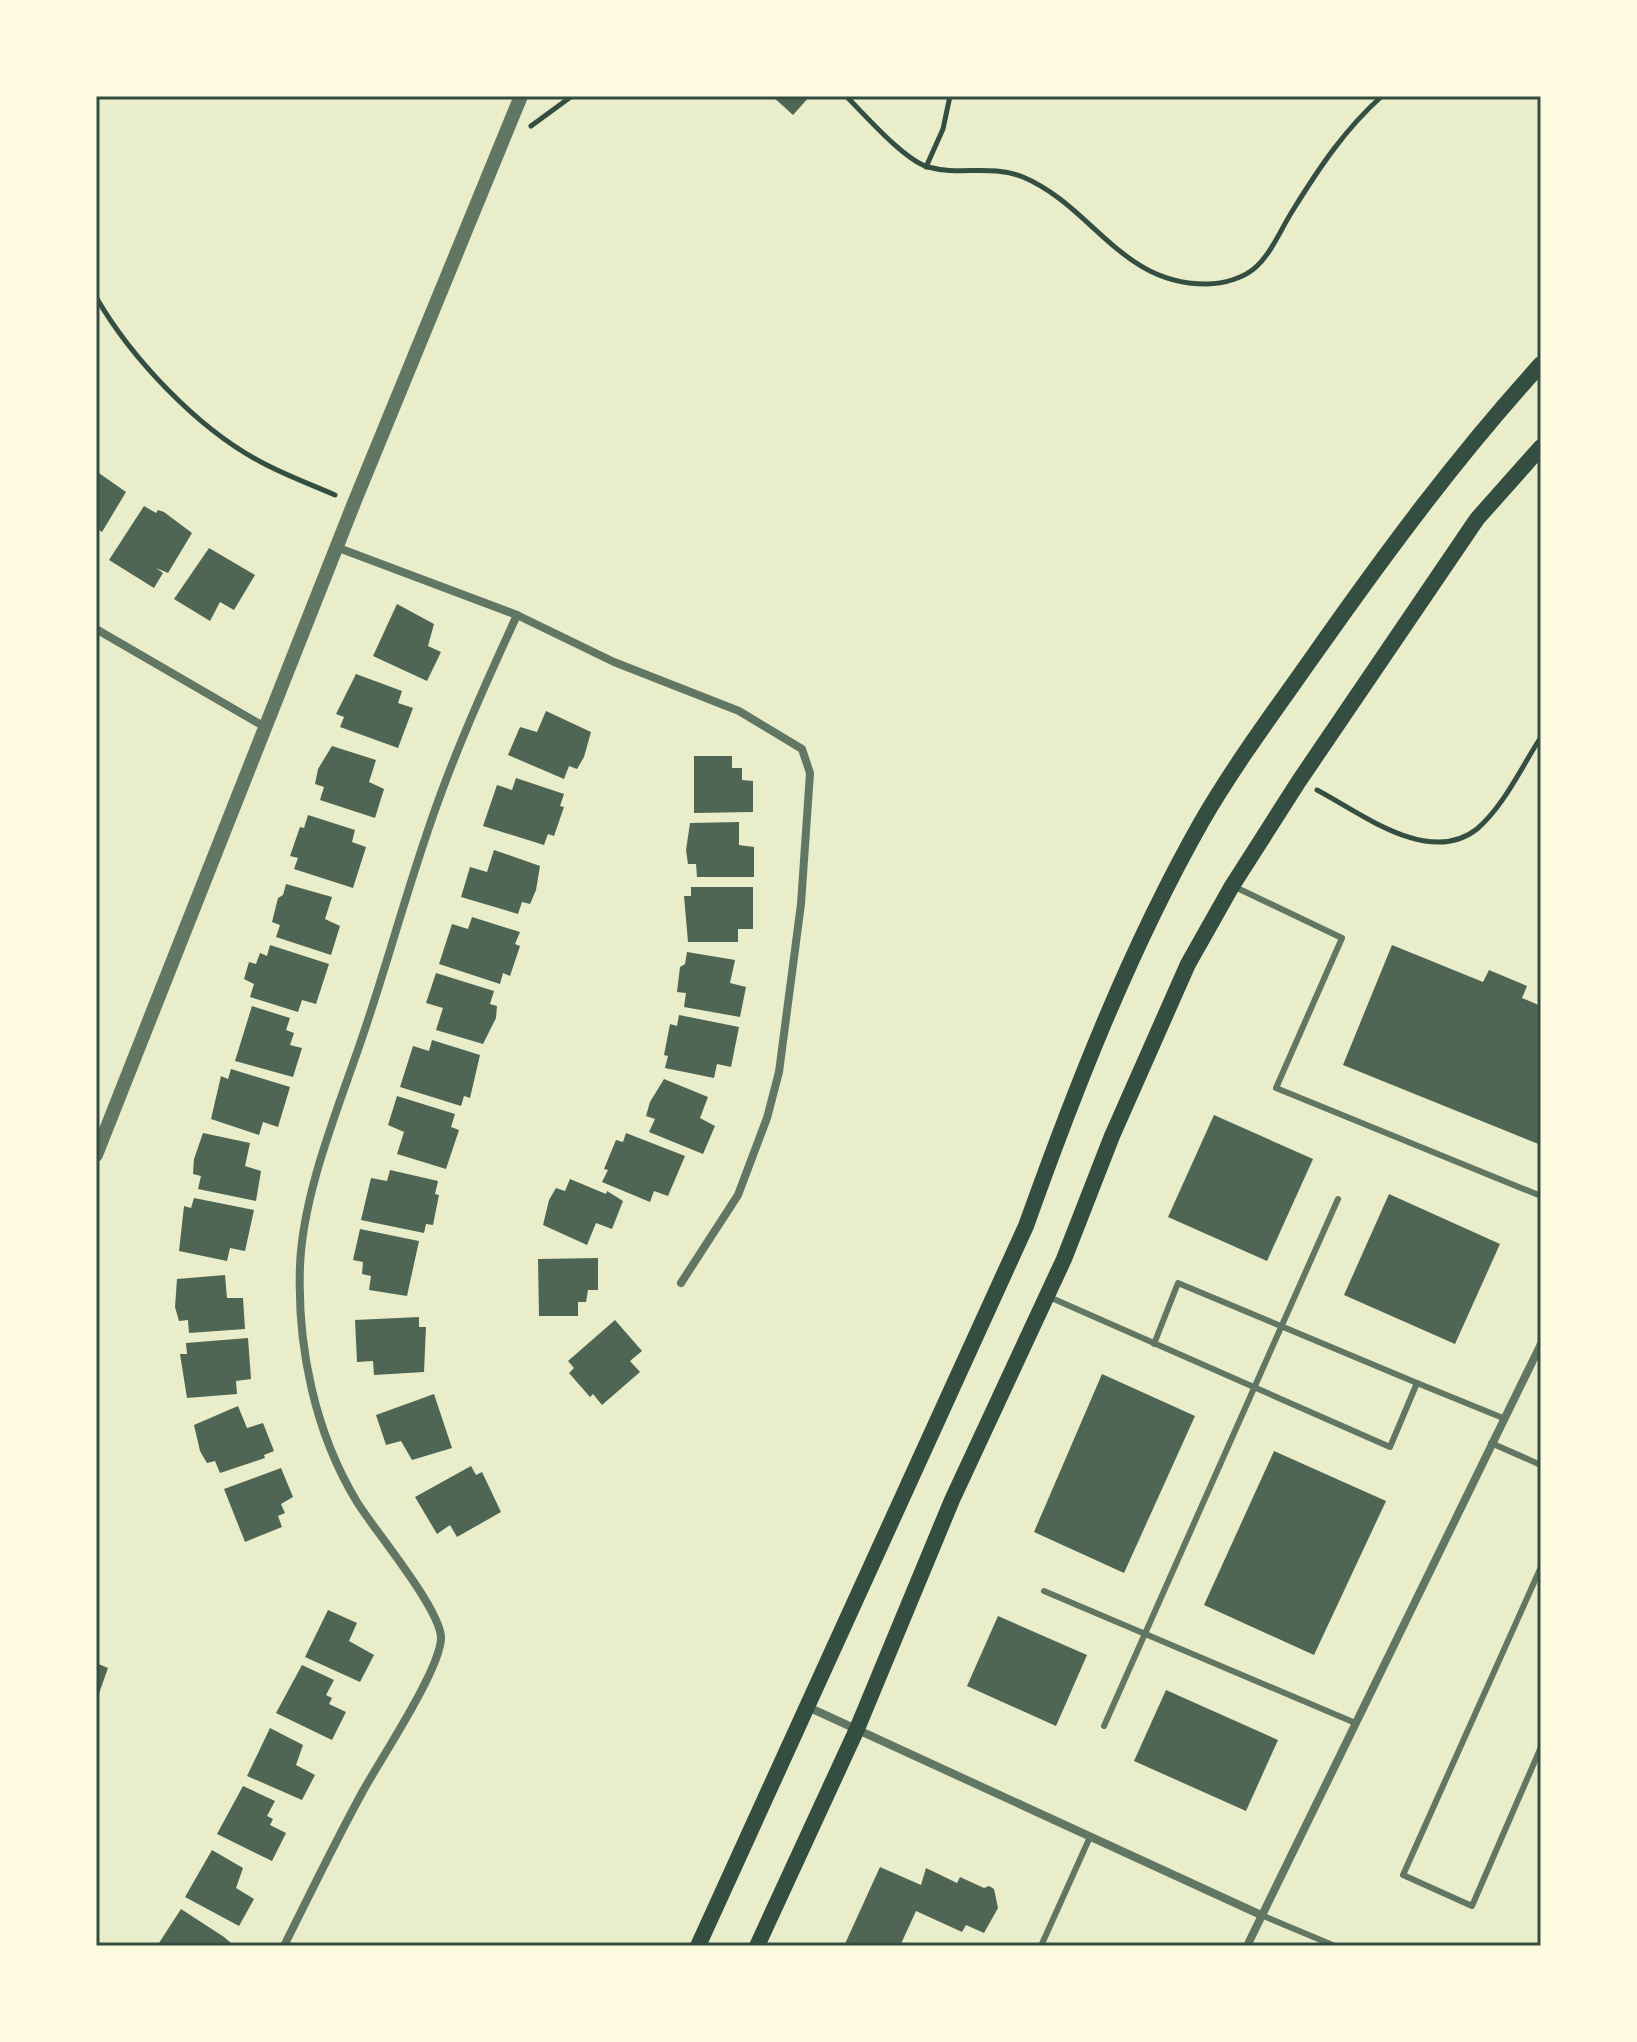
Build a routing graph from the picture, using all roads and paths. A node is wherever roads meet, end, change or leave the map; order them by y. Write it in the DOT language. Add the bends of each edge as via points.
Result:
graph roads {
  1 [pos="521,96"];
  2 [pos="572,96"];
  3 [pos="846,96"];
  4 [pos="950,96"];
  5 [pos="1382,96"];
  6 [pos="503,146"];
  7 [pos="926,167"];
  8 [pos="96,297"];
  9 [pos="1541,364"];
  10 [pos="1541,447"];
  11 [pos="354,503"];
  12 [pos="336,547"];
  13 [pos="517,615"];
  14 [pos="96,629"];
  15 [pos="265,727"];
  16 [pos="1541,737"];
  17 [pos="1299,781"];
  18 [pos="1232,886"];
  19 [pos="96,1155"];
  20 [pos="1541,1196"];
  21 [pos="1338,1199"];
  22 [pos="681,1283"];
  23 [pos="1047,1296"];
  24 [pos="1281,1325"];
  25 [pos="1154,1344"];
  26 [pos="1541,1344"];
  27 [pos="1417,1383"];
  28 [pos="1253,1388"];
  29 [pos="1503,1418"];
  30 [pos="1491,1443"];
  31 [pos="1541,1465"];
  32 [pos="1541,1567"];
  33 [pos="1044,1591"];
  34 [pos="1144,1633"];
  35 [pos="808,1707"];
  36 [pos="1353,1722"];
  37 [pos="1104,1726"];
  38 [pos="857,1729"];
  39 [pos="1541,1747"];
  40 [pos="1090,1837"];
  41 [pos="1261,1915"];
  42 [pos="284,1946"];
  43 [pos="698,1946"];
  44 [pos="757,1946"];
  45 [pos="1041,1946"];
  46 [pos="1247,1946"];
  47 [pos="1335,1946"];
  1 -- 6 [label="street"];
  2 -- 6 [label="path"];
  3 -- 7 [label="path"];
  4 -- 7 [label="path"];
  5 -- 7 [label="path" via="1356,119 1321,165 1257,267 1225,284 1189,284 1142,268 1100,238 1064,200 1023,177 987,168"];
  6 -- 11 [label="street"];
  8 -- 11 [label="path" via="111,323 179,403 259,461"];
  9 -- 35 [label="main road" via="1418,510 1203,820 1144,938 1061,1129 1026,1226"];
  10 -- 17 [label="main road" via="1477,519"];
  11 -- 12 [label="street"];
  12 -- 13 [label="street"];
  12 -- 15 [label="street"];
  13 -- 22 [label="street" via="614,662 739,711 802,749 810,773 801,904 779,1072 738,1195"];
  13 -- 42 [label="street" via="441,791 322,1158 306,1225 300,1308 307,1366 326,1438 358,1503 432,1614 441,1638 430,1671"];
  14 -- 15 [label="street"];
  15 -- 19 [label="street"];
  16 -- 17 [label="path" via="1493,810 1476,829 1452,842 1424,842 1401,834"];
  17 -- 18 [label="main road"];
  18 -- 20 [label="lane" via="1342,938 1276,1088"];
  18 -- 23 [label="main road" via="1188,964"];
  21 -- 24 [label="lane"];
  23 -- 25 [label="lane"];
  23 -- 38 [label="main road" via="952,1500"];
  24 -- 25 [label="lane" via="1178,1283"];
  24 -- 27 [label="lane"];
  24 -- 28 [label="lane"];
  25 -- 28 [label="lane"];
  26 -- 29 [label="street"];
  27 -- 28 [label="lane" via="1390,1447"];
  27 -- 29 [label="lane"];
  28 -- 34 [label="lane"];
  29 -- 30 [label="street"];
  30 -- 31 [label="lane"];
  30 -- 36 [label="street"];
  32 -- 39 [label="lane" via="1403,1875 1472,1906"];
  33 -- 34 [label="lane"];
  34 -- 36 [label="lane"];
  34 -- 37 [label="lane"];
  35 -- 38 [label="street"];
  35 -- 43 [label="main road"];
  36 -- 41 [label="street"];
  38 -- 40 [label="street"];
  38 -- 44 [label="main road"];
  40 -- 41 [label="street"];
  40 -- 45 [label="lane"];
  41 -- 46 [label="street"];
  41 -- 47 [label="lane"];
}
